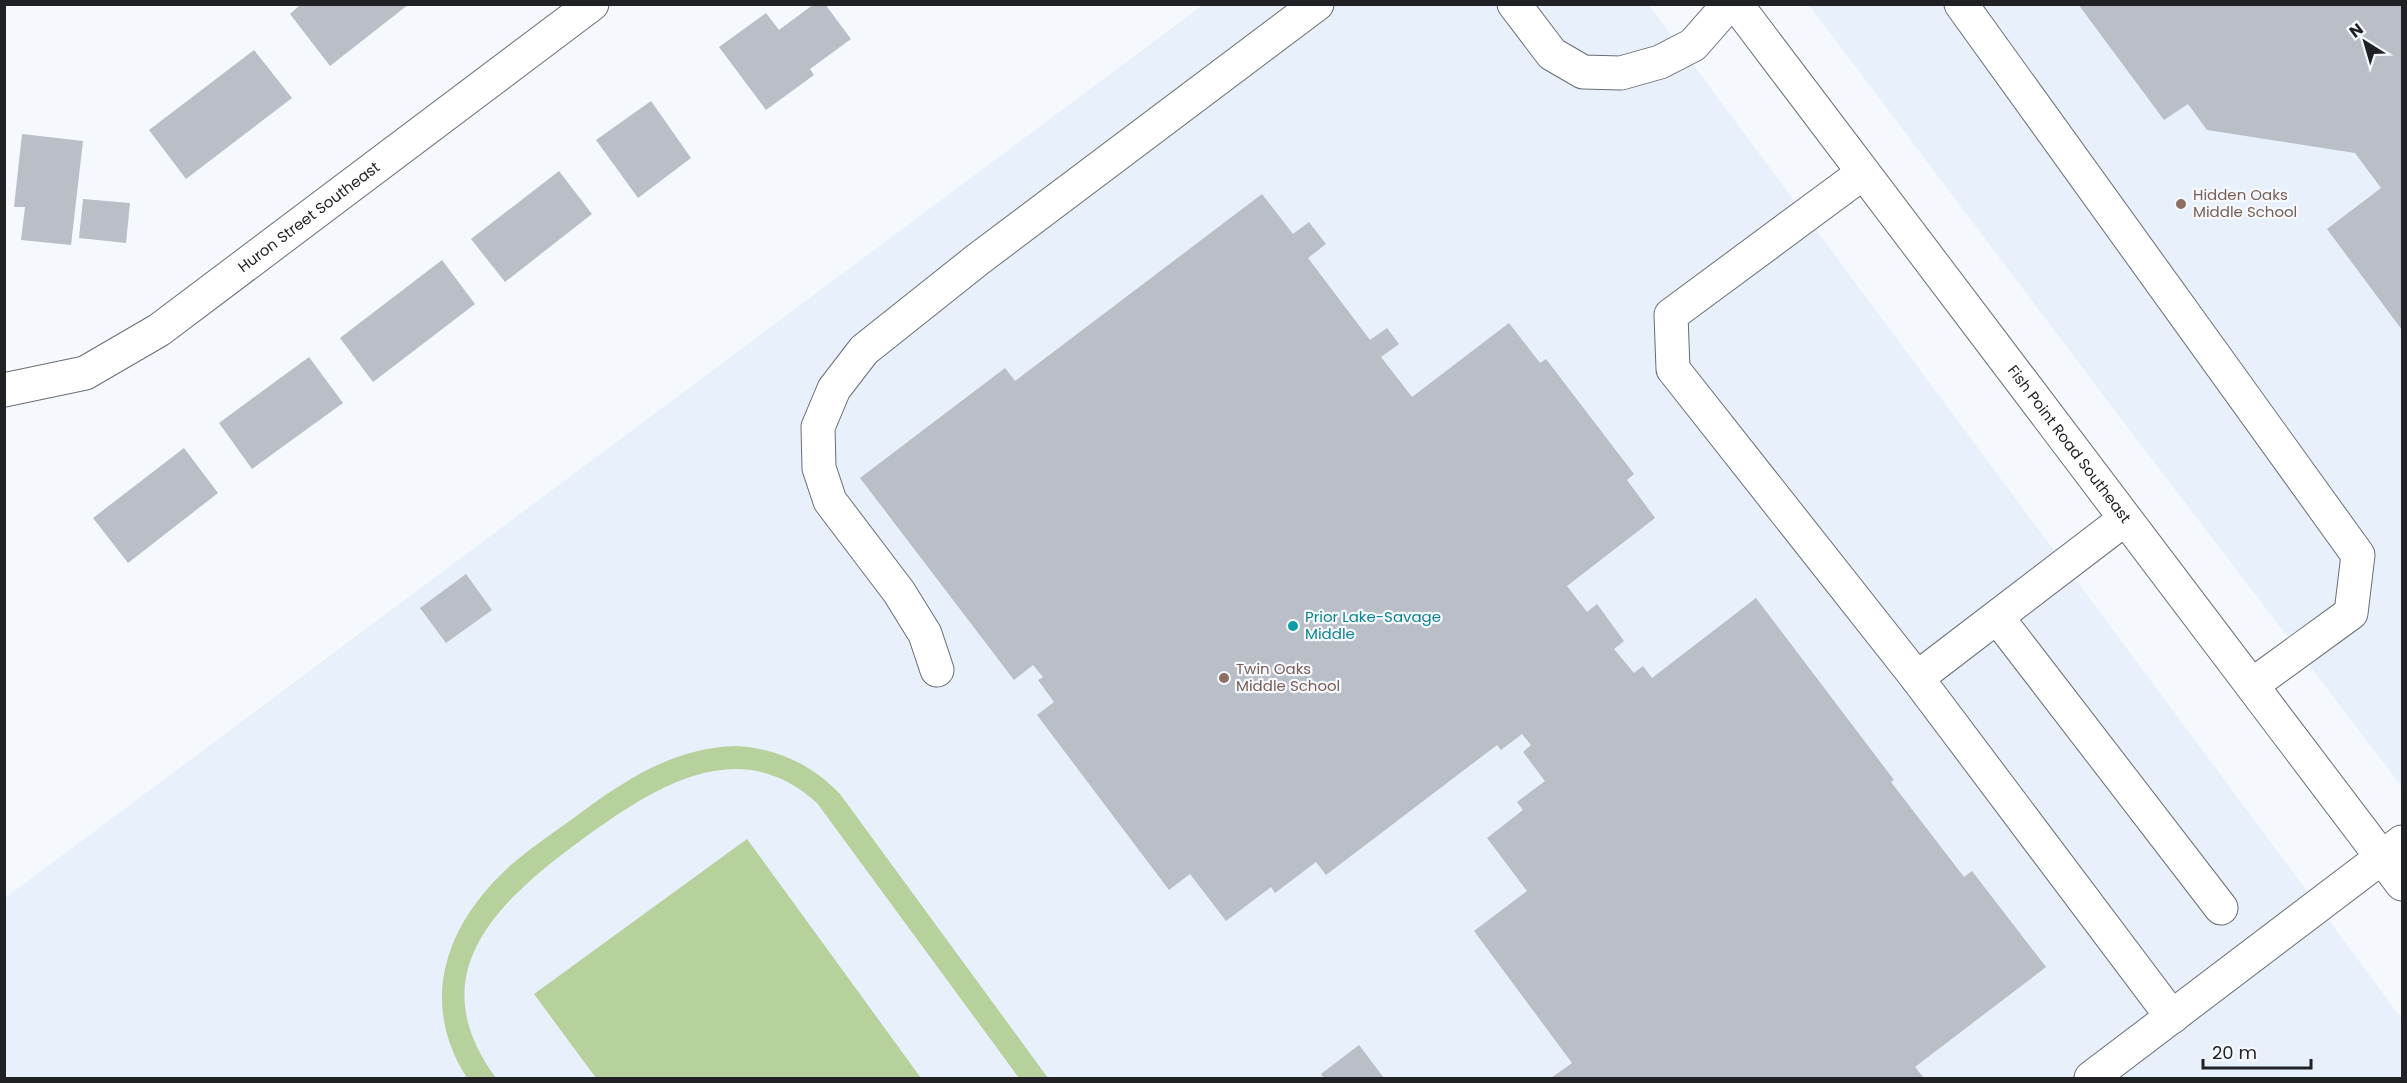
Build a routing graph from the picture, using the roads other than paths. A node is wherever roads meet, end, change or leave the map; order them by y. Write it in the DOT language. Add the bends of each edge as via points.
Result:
graph roads {
  1 [pos="592,4"];
  2 [pos="1317,4"];
  3 [pos="1514,4"];
  4 [pos="1729,4"];
  5 [pos="1736,4"];
  6 [pos="1961,4"];
  7 [pos="1863,173"];
  8 [pos="4,390"];
  9 [pos="2126,519"];
  10 [pos="1997,617"];
  11 [pos="937,670"];
  12 [pos="1917,678"];
  13 [pos="2252,685"];
  14 [pos="2393,850"];
  15 [pos="2403,884"];
  16 [pos="2221,908"];
  17 [pos="2172,1017"];
  18 [pos="2091,1078"];
  1 -- 8 [label="street, Huron Street Southeast" via="159,330 85,373"];
  2 -- 11 [label="street" via="864,350 834,389 818,428 819,468 830,501 899,592 925,634"];
  3 -- 4 [label="street" via="1552,54 1583,72 1622,73 1660,62 1693,45"];
  5 -- 7 [label="street, Fish Point Road Southeast"];
  6 -- 13 [label="street" via="2358,555 2351,613"];
  7 -- 9 [label="street, Fish Point Road Southeast"];
  7 -- 12 [label="street" via="1671,315 1673,369"];
  9 -- 10 [label="street"];
  9 -- 13 [label="street, Fish Point Road Southeast"];
  10 -- 12 [label="street"];
  10 -- 16 [label="street"];
  12 -- 17 [label="street"];
  13 -- 14 [label="street, Fish Point Road Southeast"];
  14 -- 15 [label="street, Fish Point Road Southeast"];
  14 -- 17 [label="street"];
  17 -- 18 [label="street"];
}
